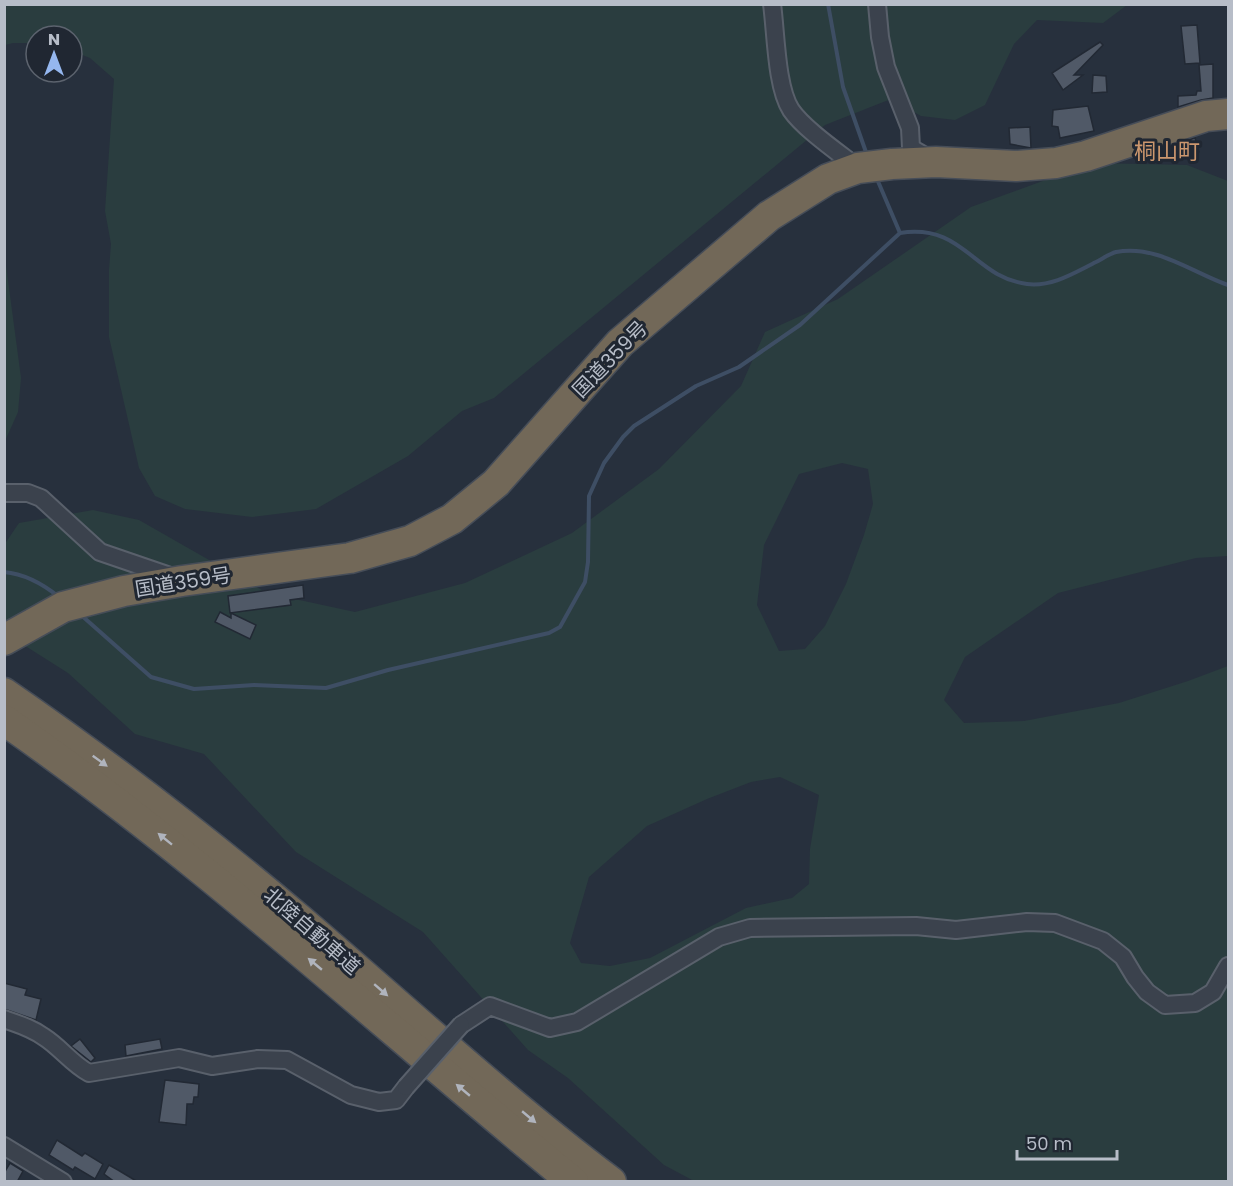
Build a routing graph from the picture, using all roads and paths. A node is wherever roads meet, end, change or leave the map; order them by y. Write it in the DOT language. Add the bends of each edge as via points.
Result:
graph roads {
  1 [pos="772,4"];
  2 [pos="877,4"];
  3 [pos="1228,114"];
  4 [pos="936,162"];
  5 [pos="858,168"];
  6 [pos="4,493"];
  7 [pos="182,580"];
  8 [pos="4,640"];
  9 [pos="4,693"];
  10 [pos="4,720"];
  11 [pos="46,735"];
  12 [pos="1228,966"];
  13 [pos="4,1019"];
  14 [pos="4,1146"];
  15 [pos="63,1182"];
  16 [pos="573,1182"];
  17 [pos="611,1182"];
  1 -- 5 [label="street" via="779,73 790,109"];
  2 -- 4 [label="street" via="886,67 910,128 911,148"];
  3 -- 4 [label="highway, 国道359号" via="1206,116 1056,163 1016,166"];
  4 -- 5 [label="highway, 国道359号"];
  5 -- 7 [label="highway, 国道359号" via="828,179 769,216 620,343 496,483 452,519 410,541 350,558"];
  6 -- 7 [label="street" via="28,493 41,498 100,552"];
  7 -- 8 [label="highway, 国道359号" via="63,607"];
  9 -- 11 [label="highway, 北陸自動車道"];
  10 -- 11 [label="highway, 北陸自動車道"];
  16 -- 11 [label="highway, 北陸自動車道, one-way" via="226,889 102,790"];
  11 -- 17 [label="highway, 北陸自動車道, one-way" via="179,820"];
  12 -- 13 [label="street, bridge" via="1214,992 1196,1003 1165,1005 1147,992 1123,957 1103,941 1055,923 956,930 916,926 750,928 719,937 577,1022 550,1028 490,1006 461,1025 396,1100 379,1102 351,1095 287,1060 258,1059 212,1066 178,1058 89,1073 45,1037"];
  14 -- 15 [label="street"];
}
